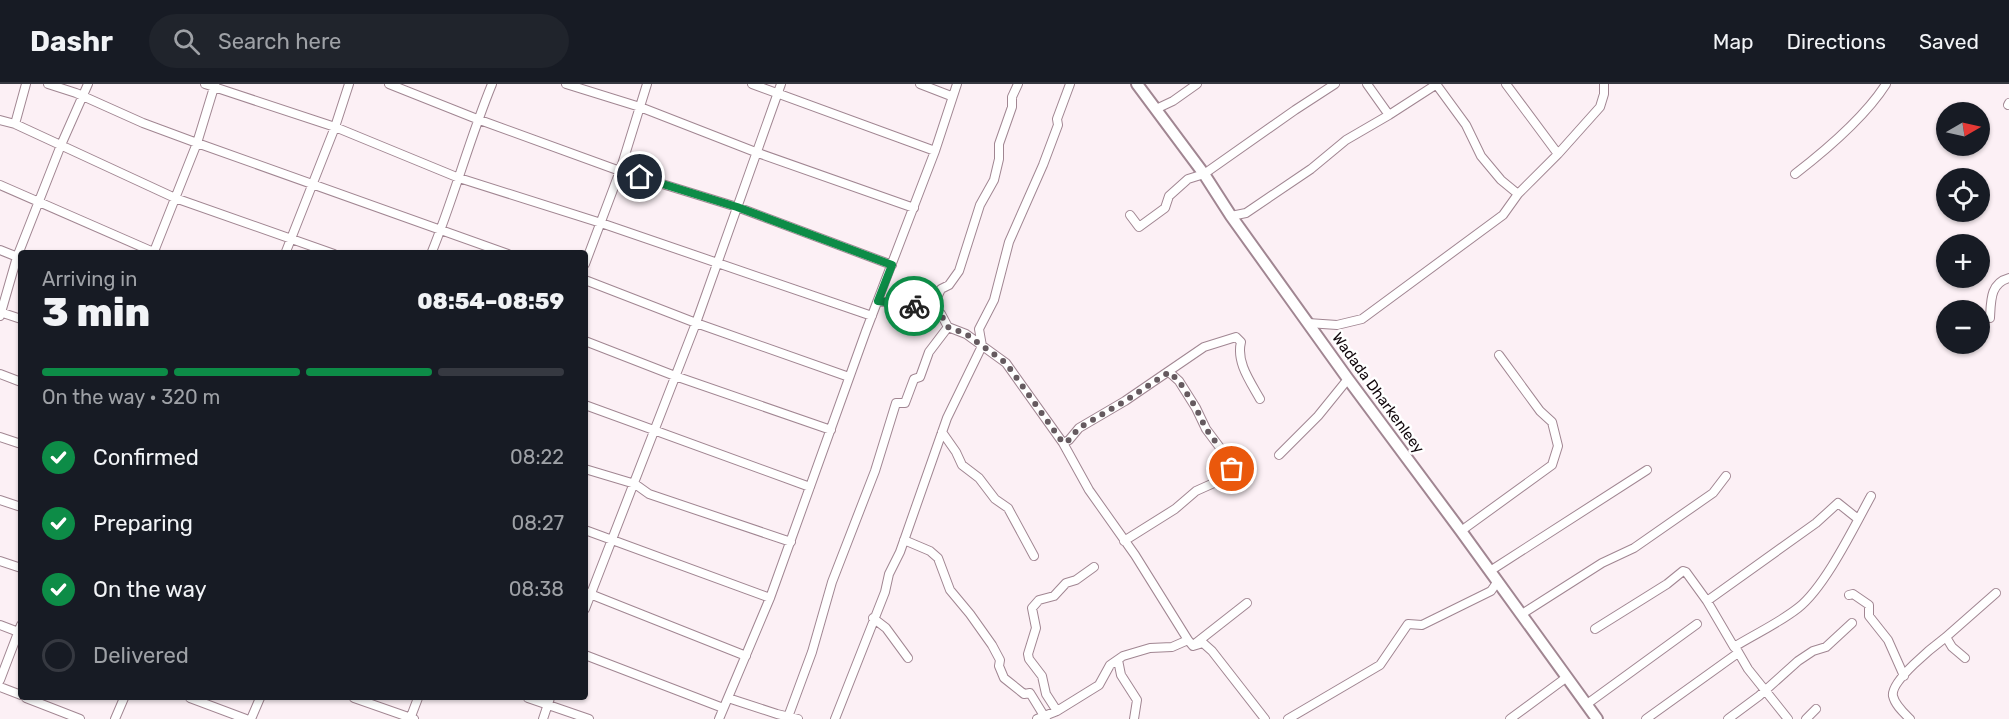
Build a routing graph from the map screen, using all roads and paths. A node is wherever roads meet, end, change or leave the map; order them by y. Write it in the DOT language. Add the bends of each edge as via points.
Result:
graph roads {
  1 [pos="26,84"];
  2 [pos="48,84"];
  3 [pos="88,84"];
  4 [pos="205,84"];
  5 [pos="349,84"];
  6 [pos="389,84"];
  7 [pos="492,84"];
  8 [pos="566,84"];
  9 [pos="647,84"];
  10 [pos="752,84"];
  11 [pos="920,84"];
  12 [pos="957,84"];
  13 [pos="1017,84"];
  14 [pos="1070,84"];
  15 [pos="1137,84"];
  16 [pos="1197,84"];
  17 [pos="1335,84"];
  18 [pos="1367,84"];
  19 [pos="1437,84"];
  20 [pos="1506,84"];
  21 [pos="1604,84"];
  22 [pos="1886,84"];
  23 [pos="214,86"];
  24 [pos="779,88"];
  25 [pos="84,96"];
  26 [pos="951,96"];
  27 [pos="640,107"];
  28 [pos="1155,109"];
  29 [pos="1389,115"];
  30 [pos="477,119"];
  31 [pos="0,120"];
  32 [pos="15,124"];
  33 [pos="335,127"];
  34 [pos="197,143"];
  35 [pos="61,145"];
  36 [pos="935,151"];
  37 [pos="758,153"];
  38 [pos="1558,154"];
  39 [pos="620,171"];
  40 [pos="1204,174"];
  41 [pos="1795,174"];
  42 [pos="459,178"];
  43 [pos="312,182"];
  44 [pos="0,185"];
  45 [pos="1518,194"];
  46 [pos="175,198"];
  47 [pos="40,201"];
  48 [pos="737,207"];
  49 [pos="914,208"];
  50 [pos="1130,215"];
  51 [pos="1231,216"];
  52 [pos="601,223"];
  53 [pos="441,231"];
  54 [pos="290,238"];
  55 [pos="0,250"];
  56 [pos="22,250"];
  57 [pos="148,250"];
  58 [pos="156,250"];
  59 [pos="286,250"];
  60 [pos="323,250"];
  61 [pos="432,250"];
  62 [pos="497,250"];
  63 [pos="588,256"];
  64 [pos="18,258"];
  65 [pos="18,261"];
  66 [pos="717,262"];
  67 [pos="892,265"];
  68 [pos="2009,278"];
  69 [pos="588,281"];
  70 [pos="878,301"];
  71 [pos="932,308"];
  72 [pos="0,313"];
  73 [pos="872,316"];
  74 [pos="1990,318"];
  75 [pos="18,319"];
  76 [pos="696,322"];
  77 [pos="1308,323"];
  78 [pos="948,327"];
  79 [pos="588,342"];
  80 [pos="982,346"];
  81 [pos="1499,355"];
  82 [pos="1169,372"];
  83 [pos="0,374"];
  84 [pos="675,376"];
  85 [pos="849,377"];
  86 [pos="1348,379"];
  87 [pos="18,381"];
  88 [pos="1260,399"];
  89 [pos="588,406"];
  90 [pos="831,430"];
  91 [pos="655,431"];
  92 [pos="942,432"];
  93 [pos="0,437"];
  94 [pos="18,443"];
  95 [pos="1063,443"];
  96 [pos="1279,455"];
  97 [pos="588,470"];
  98 [pos="1647,470"];
  99 [pos="1726,476"];
  100 [pos="635,484"];
  101 [pos="810,487"];
  102 [pos="1871,496"];
  103 [pos="0,500"];
  104 [pos="18,506"];
  105 [pos="1858,519"];
  106 [pos="588,531"];
  107 [pos="1461,531"];
  108 [pos="612,539"];
  109 [pos="904,540"];
  110 [pos="1125,541"];
  111 [pos="791,542"];
  112 [pos="1034,556"];
  113 [pos="0,561"];
  114 [pos="18,567"];
  115 [pos="1095,567"];
  116 [pos="1490,571"];
  117 [pos="1498,581"];
  118 [pos="588,593"];
  119 [pos="1996,593"];
  120 [pos="1849,595"];
  121 [pos="770,598"];
  122 [pos="1707,601"];
  123 [pos="1247,603"];
  124 [pos="1522,614"];
  125 [pos="873,618"];
  126 [pos="1852,623"];
  127 [pos="1697,624"];
  128 [pos="0,625"];
  129 [pos="1595,629"];
  130 [pos="18,630"];
  131 [pos="18,635"];
  132 [pos="1946,637"];
  133 [pos="1190,643"];
  134 [pos="1736,650"];
  135 [pos="746,656"];
  136 [pos="588,657"];
  137 [pos="908,658"];
  138 [pos="1965,658"];
  139 [pos="1118,660"];
  140 [pos="1904,676"];
  141 [pos="1567,677"];
  142 [pos="0,680"];
  143 [pos="0,687"];
  144 [pos="1765,691"];
  145 [pos="18,694"];
  146 [pos="728,698"];
  147 [pos="31,700"];
  148 [pos="123,700"];
  149 [pos="195,700"];
  150 [pos="259,700"];
  151 [pos="360,700"];
  152 [pos="417,700"];
  153 [pos="549,701"];
  154 [pos="1587,704"];
  155 [pos="723,708"];
  156 [pos="1816,709"];
  157 [pos="1057,711"];
  158 [pos="788,717"];
  159 [pos="411,718"];
  160 [pos="1042,718"];
  161 [pos="80,719"];
  162 [pos="115,719"];
  163 [pos="246,719"];
  164 [pos="251,719"];
  165 [pos="543,719"];
  166 [pos="589,719"];
  167 [pos="720,719"];
  168 [pos="798,719"];
  169 [pos="835,719"];
  170 [pos="1134,719"];
  171 [pos="1265,719"];
  172 [pos="1288,719"];
  173 [pos="1510,719"];
  174 [pos="1597,719"];
  175 [pos="1646,719"];
  176 [pos="1728,719"];
  177 [pos="1788,719"];
  178 [pos="1806,719"];
  179 [pos="1910,719"];
  1 -- 32 [label="street"];
  2 -- 25 [label="street"];
  3 -- 25 [label="street"];
  4 -- 23 [label="street"];
  5 -- 33 [label="street"];
  6 -- 30 [label="street"];
  7 -- 30 [label="street"];
  8 -- 27 [label="street"];
  9 -- 27 [label="street"];
  10 -- 24 [label="street"];
  11 -- 26 [label="street"];
  12 -- 26 [label="street"];
  13 -- 71 [label="street" via="999,144 994,180 980,206 959,271 950,285 941,289"];
  14 -- 80 [label="street" via="1043,165 1009,242 994,300 979,329"];
  15 -- 28 [label="main road, Wadada Dharkenleey"];
  16 -- 28 [label="street"];
  17 -- 40 [label="street"];
  18 -- 29 [label="street"];
  19 -- 29 [label="street"];
  19 -- 45 [label="street" via="1466,124 1480,156"];
  20 -- 38 [label="street"];
  21 -- 38 [label="street" via="1600,107"];
  22 -- 41 [label="street" via="1875,101 1824,152"];
  23 -- 33 [label="street"];
  23 -- 34 [label="street"];
  24 -- 36 [label="street"];
  24 -- 37 [label="street"];
  25 -- 34 [label="street"];
  25 -- 35 [label="street"];
  26 -- 36 [label="street"];
  27 -- 37 [label="street"];
  27 -- 39 [label="street"];
  28 -- 40 [label="main road, Wadada Dharkenleey"];
  29 -- 51 [label="street" via="1346,140 1261,204"];
  30 -- 39 [label="street"];
  30 -- 42 [label="street"];
  31 -- 32 [label="street"];
  32 -- 35 [label="street"];
  33 -- 42 [label="street"];
  33 -- 43 [label="street"];
  34 -- 43 [label="street"];
  34 -- 46 [label="street"];
  35 -- 46 [label="street"];
  35 -- 47 [label="street"];
  36 -- 49 [label="street"];
  37 -- 48 [label="street"];
  37 -- 49 [label="street"];
  38 -- 45 [label="street"];
  39 -- 48 [label="street"];
  39 -- 52 [label="street"];
  40 -- 50 [label="street" via="1188,179 1169,196 1165,208 1139,227"];
  40 -- 51 [label="main road, Wadada Dharkenleey"];
  42 -- 52 [label="street"];
  42 -- 53 [label="street"];
  43 -- 53 [label="street"];
  43 -- 54 [label="street"];
  44 -- 47 [label="street"];
  45 -- 77 [label="street" via="1503,215 1362,319 1337,325"];
  46 -- 54 [label="street"];
  46 -- 58 [label="street"];
  47 -- 56 [label="street"];
  47 -- 57 [label="street"];
  48 -- 66 [label="street"];
  48 -- 67 [label="street"];
  49 -- 67 [label="street"];
  51 -- 77 [label="main road, Wadada Dharkenleey"];
  52 -- 63 [label="street"];
  52 -- 66 [label="street"];
  53 -- 61 [label="street"];
  53 -- 62 [label="street"];
  54 -- 59 [label="street"];
  54 -- 60 [label="street"];
  55 -- 64 [label="street"];
  65 -- 72 [label="street"];
  66 -- 73 [label="street"];
  66 -- 76 [label="street"];
  67 -- 70 [label="street"];
  68 -- 74 [label="street" via="1995,286"];
  69 -- 76 [label="street"];
  70 -- 71 [label="street"];
  70 -- 73 [label="street"];
  71 -- 78 [label="street" via="941,314"];
  72 -- 75 [label="street"];
  73 -- 85 [label="street"];
  76 -- 84 [label="street"];
  76 -- 85 [label="street"];
  77 -- 86 [label="main road, Wadada Dharkenleey"];
  78 -- 80 [label="street"];
  78 -- 158 [label="street" via="929,352 905,403 896,404"];
  79 -- 84 [label="street"];
  80 -- 92 [label="street"];
  80 -- 95 [label="street" via="1006,363"];
  81 -- 107 [label="street" via="1552,422 1558,446 1552,465"];
  82 -- 88 [label="street" via="1204,348 1236,337 1241,342 1238,352 1243,369"];
  82 -- 95 [label="street" via="1079,428"];
  82 -- 110 [label="street" via="1179,381 1232,469"];
  83 -- 87 [label="street"];
  84 -- 90 [label="street"];
  84 -- 91 [label="street"];
  85 -- 90 [label="street"];
  86 -- 96 [label="street"];
  86 -- 107 [label="main road, Wadada Dharkenleey"];
  89 -- 91 [label="street"];
  90 -- 101 [label="street"];
  91 -- 100 [label="street"];
  91 -- 101 [label="street"];
  92 -- 109 [label="street"];
  92 -- 112 [label="street" via="962,465 1008,508"];
  93 -- 94 [label="street"];
  95 -- 110 [label="street" via="1089,490"];
  97 -- 100 [label="street"];
  98 -- 116 [label="street"];
  99 -- 124 [label="street" via="1713,493 1634,548 1602,563"];
  100 -- 108 [label="street"];
  100 -- 111 [label="street" via="650,494"];
  101 -- 111 [label="street"];
  102 -- 105 [label="street"];
  103 -- 104 [label="street"];
  105 -- 122 [label="street" via="1838,503"];
  105 -- 134 [label="street" via="1824,577 1799,608"];
  106 -- 108 [label="street"];
  107 -- 116 [label="main road, Wadada Dharkenleey"];
  108 -- 118 [label="street"];
  108 -- 121 [label="street"];
  109 -- 125 [label="street"];
  109 -- 160 [label="street" via="938,558 950,590 992,645 1004,678 1024,694 1030,693"];
  110 -- 133 [label="street"];
  111 -- 121 [label="street"];
  113 -- 114 [label="street"];
  115 -- 157 [label="street" via="1032,608 1036,628 1029,659 1042,676 1046,694"];
  116 -- 117 [label="main road, Wadada Dharkenleey"];
  117 -- 124 [label="main road, Wadada Dharkenleey"];
  117 -- 172 [label="street" via="1491,591 1422,625 1408,624 1380,665"];
  118 -- 135 [label="street"];
  119 -- 132 [label="street"];
  120 -- 140 [label="street" via="1869,605 1869,616 1888,640"];
  121 -- 135 [label="street"];
  122 -- 129 [label="street" via="1683,571"];
  122 -- 134 [label="street"];
  123 -- 133 [label="street"];
  124 -- 141 [label="main road, Wadada Dharkenleey"];
  125 -- 137 [label="street" via="886,628"];
  125 -- 169 [label="street"];
  126 -- 144 [label="street" via="1827,646 1798,661"];
  127 -- 154 [label="street"];
  128 -- 130 [label="street"];
  131 -- 142 [label="street"];
  132 -- 138 [label="street"];
  132 -- 140 [label="street"];
  133 -- 139 [label="street" via="1137,651"];
  133 -- 171 [label="street" via="1203,643 1212,651"];
  134 -- 144 [label="street"];
  134 -- 175 [label="street"];
  135 -- 146 [label="street"];
  136 -- 155 [label="street"];
  139 -- 157 [label="street" via="1110,665 1099,685"];
  139 -- 170 [label="street" via="1121,675 1137,700"];
  140 -- 179 [label="street" via="1893,694"];
  141 -- 154 [label="main road, Wadada Dharkenleey"];
  141 -- 173 [label="street"];
  143 -- 145 [label="street"];
  144 -- 176 [label="street"];
  144 -- 177 [label="street"];
  146 -- 155 [label="street"];
  146 -- 158 [label="street"];
  147 -- 161 [label="street"];
  148 -- 162 [label="street"];
  149 -- 163 [label="street"];
  150 -- 164 [label="street"];
  151 -- 159 [label="street"];
  152 -- 159 [label="street"];
  153 -- 165 [label="street"];
  153 -- 166 [label="street"];
  154 -- 174 [label="main road, Wadada Dharkenleey"];
  155 -- 167 [label="street"];
  156 -- 178 [label="street"];
  157 -- 160 [label="street"];
  158 -- 168 [label="street"];
}
